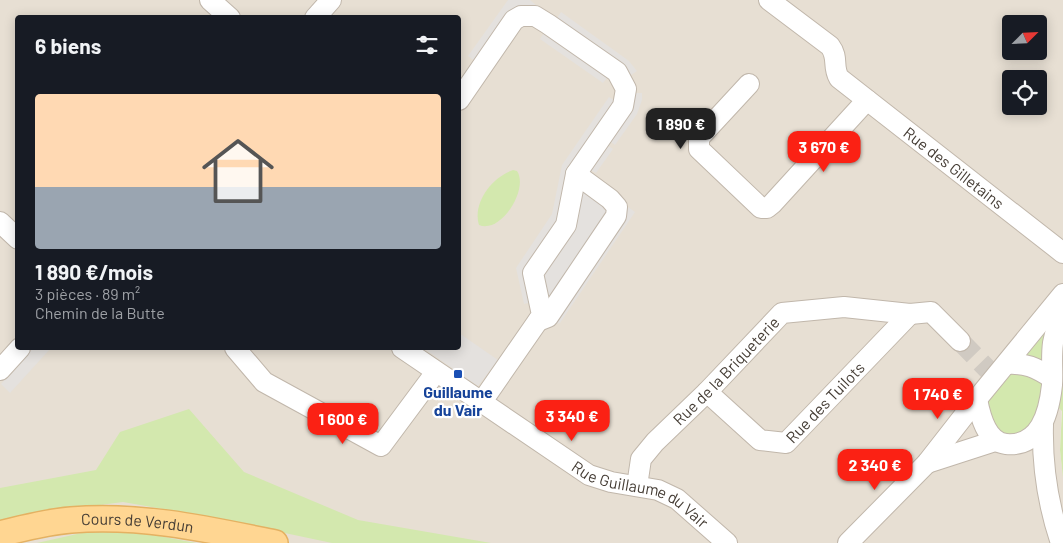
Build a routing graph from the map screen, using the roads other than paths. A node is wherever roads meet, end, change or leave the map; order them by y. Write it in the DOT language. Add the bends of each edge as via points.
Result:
graph roads {
  1 [pos="210,0"];
  2 [pos="331,0"];
  3 [pos="769,0"];
  4 [pos="227,15"];
  5 [pos="318,15"];
  6 [pos="749,84"];
  7 [pos="461,97"];
  8 [pos="867,100"];
  9 [pos="576,174"];
  10 [pos="0,222"];
  11 [pos="15,236"];
  12 [pos="1063,253"];
  13 [pos="1063,294"];
  14 [pos="1063,298"];
  15 [pos="910,314"];
  16 [pos="538,321"];
  17 [pos="960,341"];
  18 [pos="18,350"];
  19 [pos="237,350"];
  20 [pos="405,350"];
  21 [pos="1007,364"];
  22 [pos="0,370"];
  23 [pos="436,372"];
  24 [pos="1052,378"];
  25 [pos="707,392"];
  26 [pos="977,399"];
  27 [pos="481,403"];
  28 [pos="1043,425"];
  29 [pos="995,441"];
  30 [pos="928,463"];
  31 [pos="637,486"];
  32 [pos="0,534"];
  33 [pos="275,543"];
  34 [pos="727,543"];
  35 [pos="848,543"];
  36 [pos="1060,543"];
  1 -- 4 [label="street"];
  2 -- 5 [label="street"];
  3 -- 8 [label="street, Rue des Gilletains" via="830,46 835,52 839,78"];
  6 -- 8 [label="street" via="698,142 699,149 761,208 772,204"];
  7 -- 9 [label="street" via="514,20 521,16 535,16 548,24 617,72 626,89 624,106"];
  8 -- 12 [label="street, Rue des Gilletains"];
  9 -- 16 [label="street" via="566,225 533,273 542,315"];
  9 -- 16 [label="street" via="610,199 616,207 616,216 548,317"];
  10 -- 11 [label="street"];
  13 -- 21 [label="street"];
  14 -- 24 [label="street" via="1053,344"];
  15 -- 17 [label="street, Rue de la Briqueterie" via="931,312"];
  15 -- 25 [label="street, Rue de la Briqueterie" via="844,307 782,313"];
  15 -- 25 [label="street, Rue des Tuilots" via="786,443 760,440"];
  16 -- 27 [label="street"];
  18 -- 22 [label="street"];
  19 -- 23 [label="street" via="264,382 381,446"];
  20 -- 23 [label="street, Rue Guillaume du Vair"];
  21 -- 24 [label="street" via="1023,364"];
  21 -- 26 [label="street"];
  23 -- 27 [label="street, Rue Guillaume du Vair"];
  24 -- 28 [label="street"];
  25 -- 31 [label="street, Rue de la Briqueterie" via="641,459"];
  26 -- 29 [label="street" via="984,425"];
  26 -- 30 [label="street"];
  27 -- 31 [label="street, Rue Guillaume du Vair" via="589,475"];
  28 -- 29 [label="street" via="1020,444"];
  28 -- 36 [label="street" via="1042,454"];
  29 -- 30 [label="street"];
  30 -- 35 [label="street"];
  31 -- 34 [label="street, Rue Guillaume du Vair" via="658,490 677,500"];
  32 -- 33 [label="main road, Cours de Verdun" via="71,520 143,519"];
}
